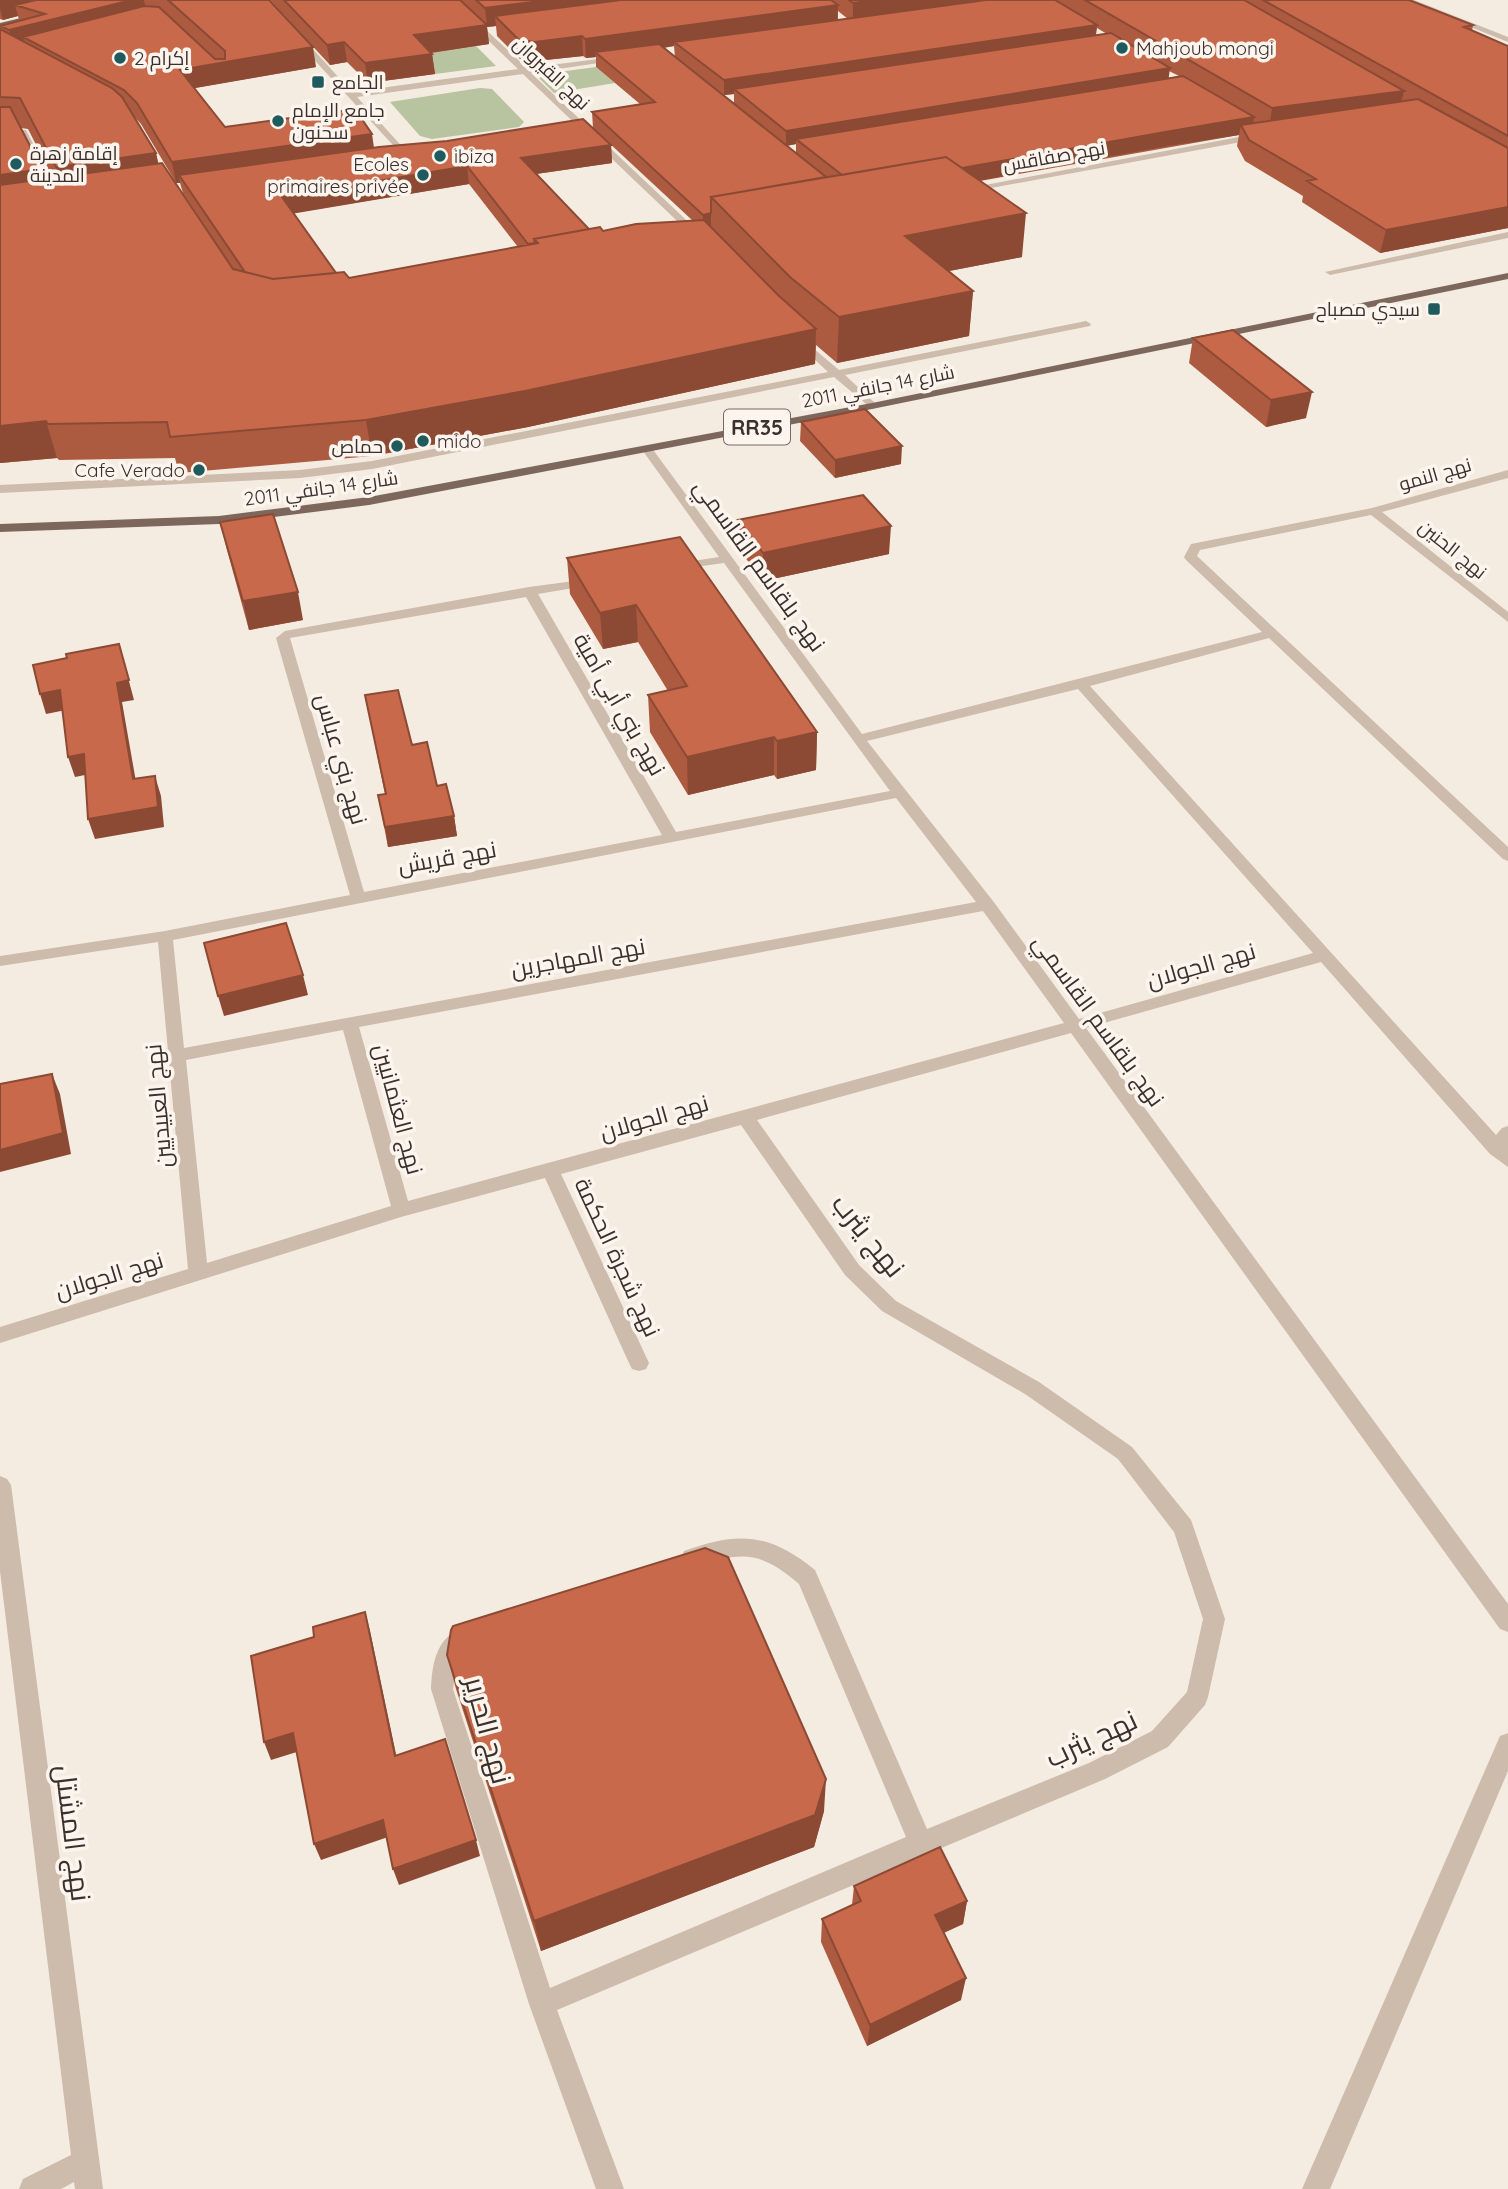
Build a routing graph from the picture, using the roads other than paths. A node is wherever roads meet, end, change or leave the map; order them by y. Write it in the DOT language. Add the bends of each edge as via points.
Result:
graph roads {
  1 [pos="450,0"];
  2 [pos="1407,0"];
  3 [pos="51,12"];
  4 [pos="0,25"];
  5 [pos="289,29"];
  6 [pos="496,31"];
  7 [pos="482,33"];
  8 [pos="1508,40"];
  9 [pos="633,55"];
  10 [pos="524,71"];
  11 [pos="352,95"];
  12 [pos="587,129"];
  13 [pos="1257,129"];
  14 [pos="574,131"];
  15 [pos="0,133"];
  16 [pos="417,152"];
  17 [pos="404,154"];
  18 [pos="391,156"];
  19 [pos="947,192"];
  20 [pos="72,204"];
  21 [pos="60,205"];
  22 [pos="48,207"];
  23 [pos="712,234"];
  24 [pos="1508,235"];
  25 [pos="699,237"];
  26 [pos="685,239"];
  27 [pos="708,247"];
  28 [pos="1330,272"];
  29 [pos="1508,276"];
  30 [pos="1086,324"];
  31 [pos="793,334"];
  32 [pos="839,375"];
  33 [pos="872,406"];
  34 [pos="647,449"];
  35 [pos="1508,474"];
  36 [pos="0,489"];
  37 [pos="1373,512"];
  38 [pos="0,528"];
  39 [pos="727,559"];
  40 [pos="661,570"];
  41 [pos="608,578"];
  42 [pos="529,591"];
  43 [pos="1508,618"];
  44 [pos="1273,633"];
  45 [pos="1081,684"];
  46 [pos="858,739"];
  47 [pos="901,793"];
  48 [pos="671,839"];
  49 [pos="1508,856"];
  50 [pos="358,897"];
  51 [pos="988,905"];
  52 [pos="165,936"];
  53 [pos="1325,955"];
  54 [pos="0,961"];
  55 [pos="349,1022"];
  56 [pos="1074,1026"];
  57 [pos="178,1055"];
  58 [pos="746,1117"];
  59 [pos="1508,1133"];
  60 [pos="1502,1155"];
  61 [pos="551,1171"];
  62 [pos="401,1210"];
  63 [pos="198,1273"];
  64 [pos="0,1335"];
  65 [pos="639,1363"];
  66 [pos="0,1485"];
  67 [pos="664,1567"];
  68 [pos="1508,1622"];
  69 [pos="484,1627"];
  70 [pos="1508,1744"];
  71 [pos="921,1843"];
  72 [pos="542,2004"];
  73 [pos="85,2162"];
  74 [pos="33,2189"];
  75 [pos="89,2189"];
  76 [pos="610,2189"];
  77 [pos="1316,2189"];
  1 -- 7 [label="street, نهج القيروان"];
  2 -- 8 [label="street"];
  3 -- 4 [label="main road"];
  5 -- 11 [label="street"];
  6 -- 7 [label="street"];
  7 -- 10 [label="street, نهج القيروان"];
  9 -- 10 [label="street"];
  10 -- 11 [label="street"];
  10 -- 12 [label="street, نهج القيروان"];
  11 -- 17 [label="street"];
  12 -- 14 [label="street"];
  12 -- 25 [label="street, نهج القيروان"];
  13 -- 19 [label="street, نهج صفاقس" via="1267,135"];
  15 -- 21 [label="street" via="23,132"];
  16 -- 17 [label="street"];
  17 -- 18 [label="street"];
  20 -- 21 [label="street"];
  21 -- 22 [label="street"];
  23 -- 25 [label="street"];
  24 -- 28 [label="street"];
  25 -- 26 [label="street"];
  25 -- 27 [label="street, نهج القيروان"];
  29 -- 33 [label="main road, شارع 14 جانفي 2011 / RR35"];
  30 -- 32 [label="street"];
  31 -- 32 [label="street"];
  32 -- 33 [label="street"];
  32 -- 36 [label="street" via="372,465 247,478"];
  33 -- 34 [label="main road, شارع 14 جانفي 2011 / RR35"];
  34 -- 38 [label="main road, شارع 14 جانفي 2011 / RR35" via="369,501 247,517"];
  34 -- 39 [label="street, نهج بلقاسم القاسمي"];
  35 -- 37 [label="street, نهج النمو"];
  37 -- 43 [label="street, نهج الحنين"];
  37 -- 44 [label="street, نهج النمو" via="1195,547 1190,557"];
  39 -- 40 [label="street"];
  39 -- 46 [label="street, نهج بلقاسم القاسمي"];
  41 -- 42 [label="street"];
  42 -- 48 [label="street, نهج بني أبي أمية"];
  42 -- 50 [label="street, نهج بني عباس" via="283,638"];
  44 -- 45 [label="street"];
  44 -- 49 [label="street"];
  45 -- 46 [label="street"];
  45 -- 53 [label="street"];
  46 -- 47 [label="street, نهج بلقاسم القاسمي"];
  47 -- 48 [label="street, نهج قريش"];
  47 -- 51 [label="street, نهج بلقاسم القاسمي"];
  48 -- 50 [label="street, نهج قريش"];
  50 -- 52 [label="street, نهج قريش"];
  51 -- 55 [label="street, نهج المهاجرين"];
  51 -- 56 [label="street, نهج بلقاسم القاسمي"];
  52 -- 54 [label="street, نهج قريش"];
  52 -- 57 [label="street, نهج العبيديين"];
  53 -- 56 [label="street, نهج الجولان"];
  53 -- 60 [label="street"];
  55 -- 57 [label="street, نهج المهاجرين"];
  55 -- 62 [label="street, نهج العثمانيين"];
  56 -- 58 [label="street, نهج الجولان"];
  56 -- 68 [label="street, نهج بلقاسم القاسمي"];
  57 -- 63 [label="street, نهج العبيديين"];
  58 -- 61 [label="street, نهج الجولان"];
  58 -- 71 [label="street, نهج يثرب" via="852,1270 889,1306 1032,1388 1125,1453 1183,1527 1214,1619 1197,1696 1160,1739 1097,1771"];
  59 -- 60 [label="street"];
  61 -- 62 [label="street, نهج الجولان"];
  61 -- 65 [label="street, نهج شجرة الحكمة"];
  62 -- 63 [label="street, نهج الجولان"];
  63 -- 64 [label="street, نهج الجولان"];
  66 -- 73 [label="street, نهج المشتل"];
  67 -- 71 [label="street" via="729,1546 758,1547 785,1557 807,1577"];
  69 -- 72 [label="street, نهج الحرير" via="451,1646 443,1667 442,1689"];
  70 -- 77 [label="street"];
  71 -- 72 [label="street, نهج يثرب"];
  72 -- 76 [label="street, نهج الحرير"];
  73 -- 74 [label="street"];
  73 -- 75 [label="street, نهج المشتل"];
}
